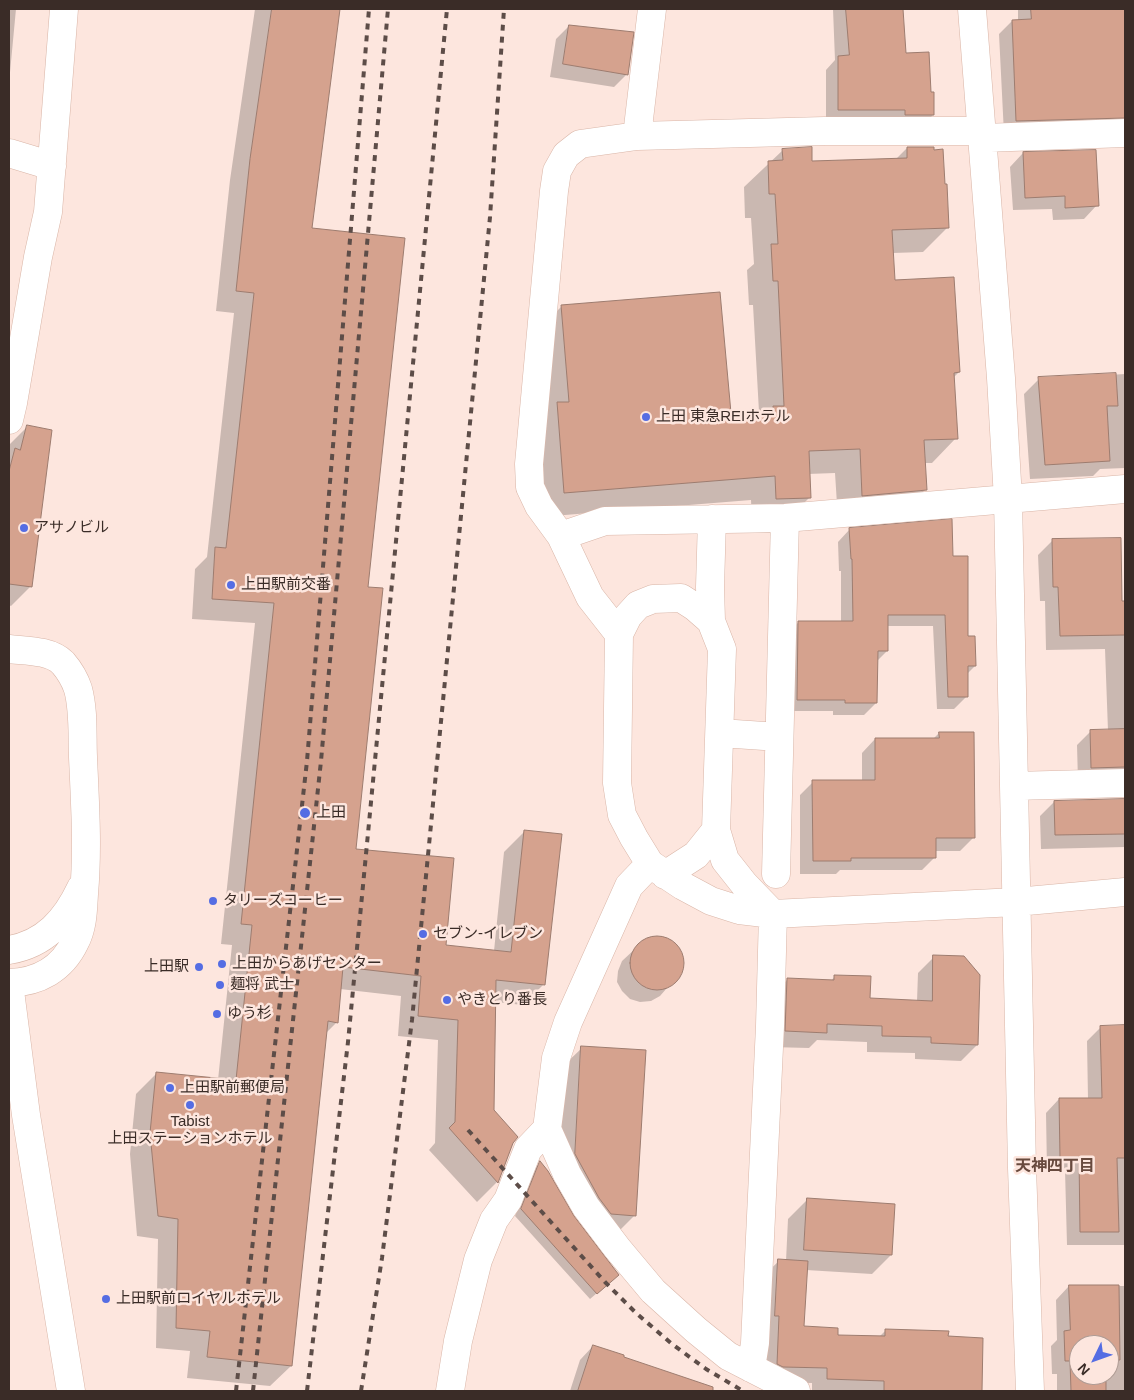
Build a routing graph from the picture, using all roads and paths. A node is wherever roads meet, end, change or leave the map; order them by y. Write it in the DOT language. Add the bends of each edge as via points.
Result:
graph roads {
  1 [pos="64,9"];
  2 [pos="652,9"];
  3 [pos="972,9"];
  4 [pos="1125,133"];
  5 [pos="983,135"];
  6 [pos="637,136"];
  7 [pos="9,153"];
  8 [pos="52,166"];
  9 [pos="9,420"];
  10 [pos="1125,489"];
  11 [pos="1008,499"];
  12 [pos="786,518"];
  13 [pos="712,519"];
  14 [pos="561,536"];
  15 [pos="711,621"];
  16 [pos="619,634"];
  17 [pos="9,649"];
  18 [pos="720,733"];
  19 [pos="779,737"];
  20 [pos="1125,783"];
  21 [pos="1014,786"];
  22 [pos="716,830"];
  23 [pos="657,869"];
  24 [pos="776,874"];
  25 [pos="86,878"];
  26 [pos="1125,892"];
  27 [pos="1016,902"];
  28 [pos="773,914"];
  29 [pos="9,950"];
  30 [pos="9,983"];
  31 [pos="547,1130"];
  32 [pos="751,1368"];
  33 [pos="71,1391"];
  34 [pos="450,1391"];
  35 [pos="796,1391"];
  36 [pos="1030,1391"];
  1 -- 8 [label="street"];
  2 -- 6 [label="street"];
  3 -- 5 [label="street"];
  4 -- 5 [label="street"];
  5 -- 6 [label="street" via="825,131"];
  5 -- 11 [label="street"];
  6 -- 14 [label="street" via="580,144 566,155 558,171 554,191 529,464 530,487 539,506"];
  7 -- 8 [label="street"];
  8 -- 9 [label="street" via="48,212"];
  10 -- 11 [label="street"];
  11 -- 12 [label="street"];
  11 -- 21 [label="street"];
  12 -- 13 [label="street"];
  12 -- 19 [label="street"];
  13 -- 14 [label="street" via="605,521"];
  13 -- 15 [label="street"];
  14 -- 16 [label="street" via="590,597"];
  15 -- 16 [label="street" via="681,598 653,599 638,605"];
  15 -- 18 [label="street" via="722,649"];
  16 -- 23 [label="street" via="617,783 622,815"];
  17 -- 25 [label="street" via="53,656 68,670 78,690 82,717"];
  18 -- 19 [label="street"];
  18 -- 22 [label="street"];
  19 -- 24 [label="street"];
  20 -- 21 [label="street"];
  21 -- 27 [label="street"];
  22 -- 23 [label="street" via="696,855"];
  22 -- 28 [label="street" via="725,860"];
  23 -- 28 [label="street" via="711,901 739,910"];
  23 -- 31 [label="street" via="629,886 568,1022 556,1058"];
  25 -- 29 [label="street" via="59,924 41,939"];
  25 -- 30 [label="street" via="80,928 66,957 37,979"];
  26 -- 27 [label="street"];
  27 -- 28 [label="street"];
  27 -- 36 [label="street"];
  28 -- 32 [label="street" via="755,1343"];
  30 -- 33 [label="street" via="26,1116"];
  31 -- 32 [label="street" via="586,1207 653,1291 728,1356"];
  31 -- 34 [label="street" via="528,1149 508,1200 494,1220 478,1260 458,1341"];
  32 -- 35 [label="street"];
}
